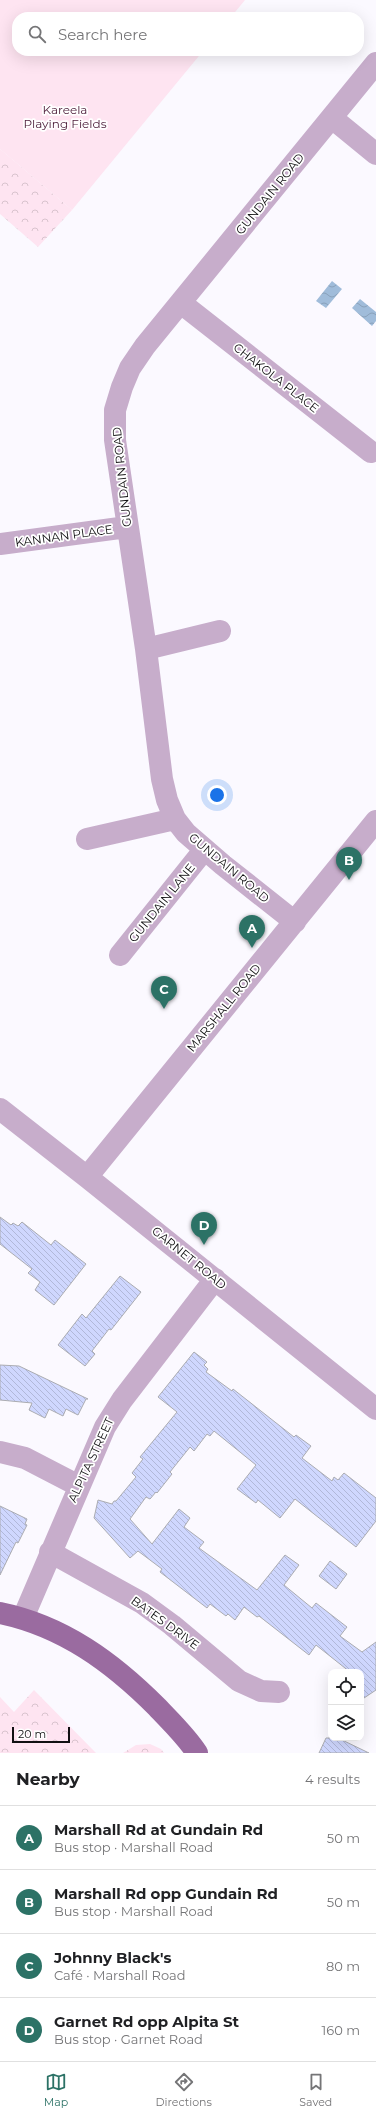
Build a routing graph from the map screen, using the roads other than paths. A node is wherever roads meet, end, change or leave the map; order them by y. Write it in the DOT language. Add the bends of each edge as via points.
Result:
graph roads {
  1 [pos="376,63"];
  2 [pos="332,118"];
  3 [pos="376,154"];
  4 [pos="181,303"];
  5 [pos="371,452"];
  6 [pos="127,527"];
  7 [pos="0,544"];
  8 [pos="220,631"];
  9 [pos="146,649"];
  10 [pos="175,818"];
  11 [pos="376,821"];
  12 [pos="87,839"];
  13 [pos="204,850"];
  14 [pos="295,922"];
  15 [pos="120,955"];
  16 [pos="3,1117"];
  17 [pos="87,1177"];
  18 [pos="215,1279"];
  19 [pos="376,1409"];
  20 [pos="0,1452"];
  21 [pos="79,1486"];
  22 [pos="50,1552"];
  23 [pos="0,1613"];
  24 [pos="23,1618"];
  25 [pos="278,1692"];
  26 [pos="197,1753"];
  1 -- 2 [label="street, GUNDAIN ROAD"];
  2 -- 3 [label="street"];
  2 -- 4 [label="street, GUNDAIN ROAD"];
  4 -- 5 [label="street, CHAKOLA PLACE"];
  4 -- 6 [label="street, GUNDAIN ROAD" via="144,346 130,368 115,410 115,440"];
  6 -- 7 [label="street, KANNAN PLACE"];
  6 -- 9 [label="street, GUNDAIN ROAD"];
  8 -- 9 [label="street"];
  9 -- 10 [label="street, GUNDAIN ROAD" via="162,779"];
  10 -- 12 [label="street"];
  10 -- 13 [label="street, GUNDAIN ROAD"];
  11 -- 14 [label="street, MARSHALL ROAD"];
  13 -- 14 [label="street, GUNDAIN ROAD"];
  13 -- 15 [label="street, GUNDAIN LANE"];
  14 -- 17 [label="street, MARSHALL ROAD"];
  16 -- 17 [label="street, GARNET ROAD"];
  17 -- 18 [label="street, GARNET ROAD"];
  18 -- 19 [label="street, GARNET ROAD"];
  18 -- 21 [label="street, ALPITA STREET" via="112,1415"];
  20 -- 21 [label="street" via="25,1458"];
  21 -- 22 [label="street, ALPITA STREET"];
  22 -- 24 [label="street, ALPITA STREET"];
  22 -- 25 [label="street, BATES DRIVE" via="147,1607 239,1681 261,1690"];
  23 -- 24 [label="main road"];
  24 -- 26 [label="main road" via="70,1637 97,1654 175,1725"];
}
